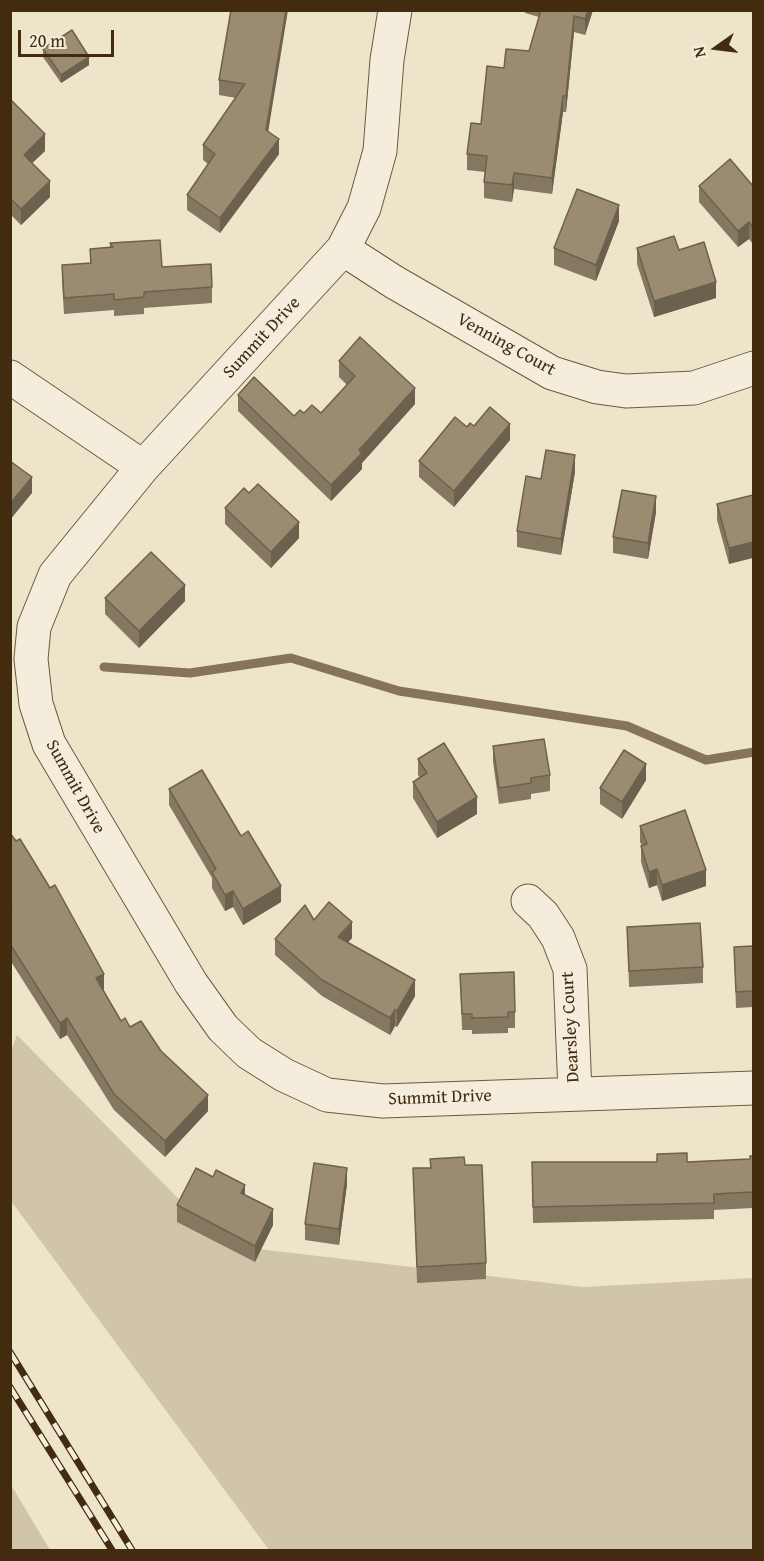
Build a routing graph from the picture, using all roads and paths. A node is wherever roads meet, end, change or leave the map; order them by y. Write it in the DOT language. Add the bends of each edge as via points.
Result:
graph roads {
  1 [pos="395,10"];
  2 [pos="343,249"];
  3 [pos="753,368"];
  4 [pos="10,377"];
  5 [pos="143,467"];
  6 [pos="528,901"];
  7 [pos="753,1088"];
  8 [pos="575,1093"];
  1 -- 2 [label="street, Summit Drive" via="380,151 364,208"];
  2 -- 3 [label="street, Venning Court" via="552,373 597,387 626,391 694,388"];
  2 -- 5 [label="street, Summit Drive"];
  4 -- 5 [label="street"];
  5 -- 8 [label="street, Summit Drive" via="55,575 34,627 31,659 36,704 49,744 191,983 223,1028 249,1053 327,1095 383,1101"];
  6 -- 8 [label="street, Dearsley Court" via="558,938 570,969"];
  7 -- 8 [label="street, Summit Drive"];
}
